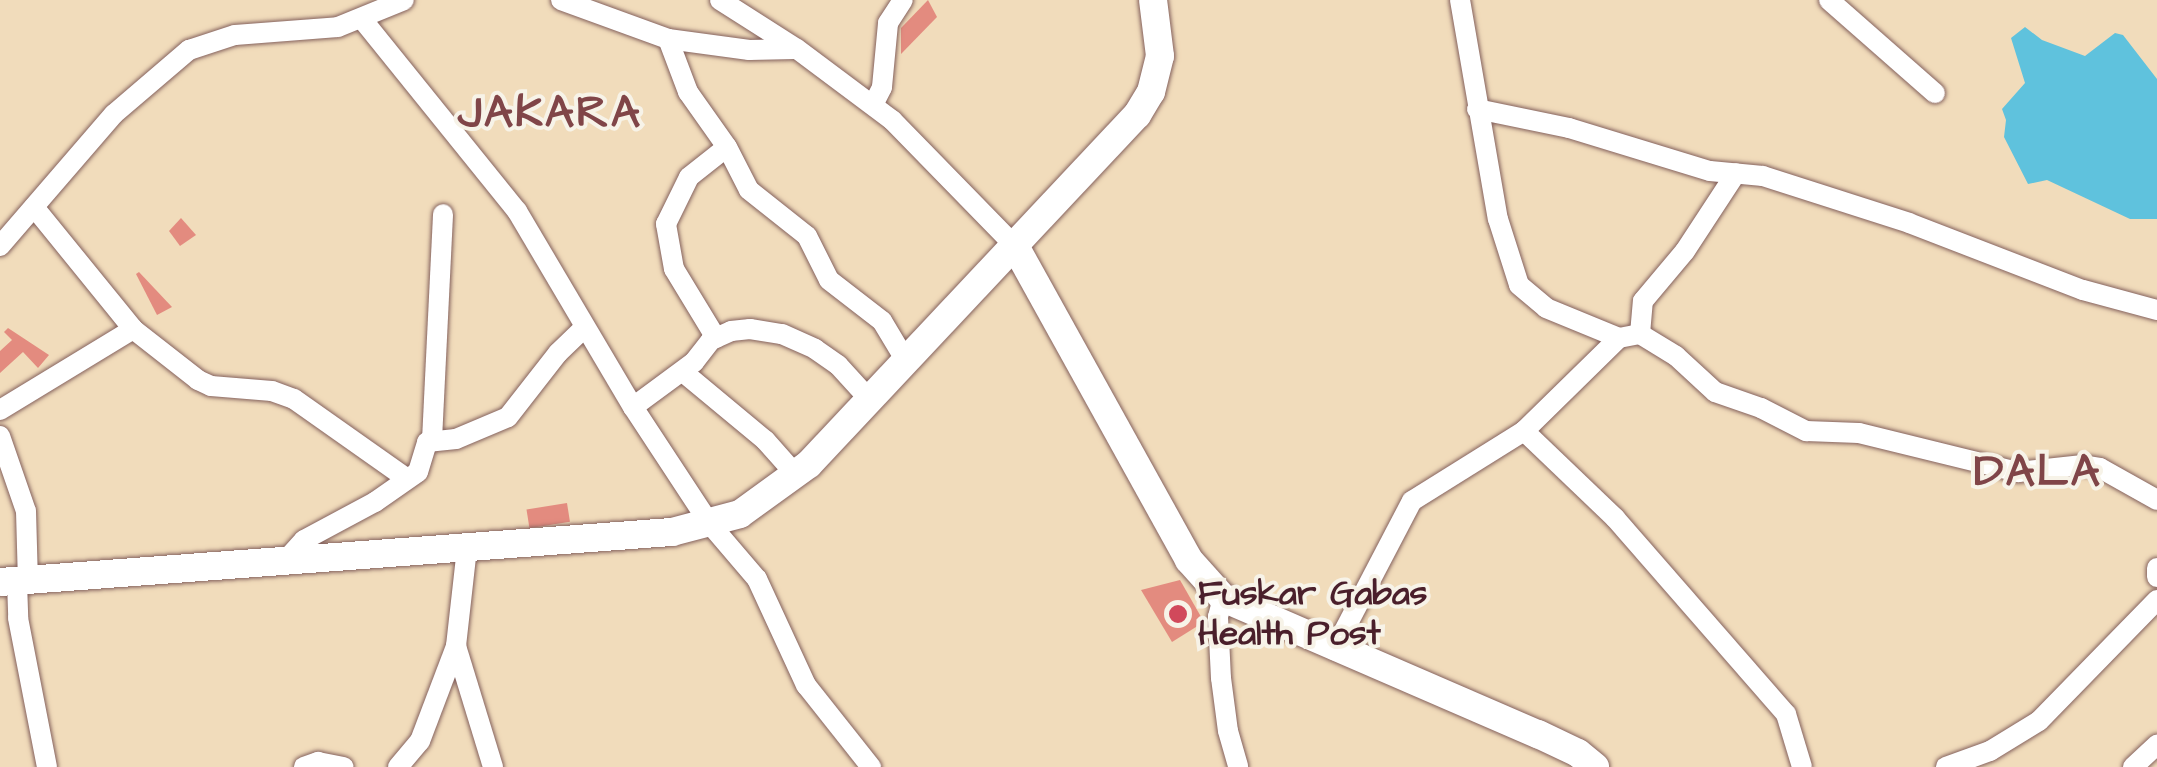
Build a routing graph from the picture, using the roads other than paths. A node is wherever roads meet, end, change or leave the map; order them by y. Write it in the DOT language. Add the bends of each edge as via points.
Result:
graph roads {
  1 [pos="404,0"];
  2 [pos="561,0"];
  3 [pos="720,0"];
  4 [pos="903,0"];
  5 [pos="1153,0"];
  6 [pos="1460,0"];
  7 [pos="1829,0"];
  8 [pos="362,19"];
  9 [pos="668,39"];
  10 [pos="797,49"];
  11 [pos="1935,92"];
  12 [pos="872,105"];
  13 [pos="1478,109"];
  14 [pos="727,147"];
  15 [pos="1736,174"];
  16 [pos="34,207"];
  17 [pos="443,214"];
  18 [pos="0,246"];
  19 [pos="1015,246"];
  20 [pos="2157,310"];
  21 [pos="133,329"];
  22 [pos="583,329"];
  23 [pos="1640,334"];
  24 [pos="716,338"];
  25 [pos="1618,338"];
  26 [pos="906,361"];
  27 [pos="683,372"];
  28 [pos="870,400"];
  29 [pos="633,407"];
  30 [pos="0,410"];
  31 [pos="1524,431"];
  32 [pos="0,436"];
  33 [pos="432,440"];
  34 [pos="797,476"];
  35 [pos="406,478"];
  36 [pos="2157,500"];
  37 [pos="710,524"];
  38 [pos="467,548"];
  39 [pos="286,560"];
  40 [pos="2157,568"];
  41 [pos="2157,577"];
  42 [pos="15,582"];
  43 [pos="1223,598"];
  44 [pos="2157,600"];
  45 [pos="9,622"];
  46 [pos="456,646"];
  47 [pos="1334,650"];
  48 [pos="2157,745"];
  49 [pos="47,767"];
  50 [pos="304,767"];
  51 [pos="344,767"];
  52 [pos="398,767"];
  53 [pos="493,767"];
  54 [pos="871,767"];
  55 [pos="1238,767"];
  56 [pos="1595,767"];
  57 [pos="1802,767"];
  58 [pos="1946,767"];
  59 [pos="2133,767"];
  1 -- 8 [label="street"];
  2 -- 9 [label="street"];
  3 -- 10 [label="street"];
  4 -- 12 [label="street" via="888,23 882,87"];
  5 -- 19 [label="main road" via="1160,56 1151,92"];
  6 -- 13 [label="street"];
  7 -- 11 [label="street"];
  8 -- 16 [label="street" via="330,28 235,34 189,50 114,114"];
  8 -- 22 [label="street" via="518,212"];
  9 -- 10 [label="street"];
  9 -- 14 [label="street" via="688,92"];
  10 -- 12 [label="street"];
  12 -- 19 [label="street"];
  13 -- 15 [label="street"];
  13 -- 25 [label="street" via="1518,285 1546,308"];
  14 -- 24 [label="street" via="689,177 666,224 674,270"];
  14 -- 26 [label="street" via="749,190 806,236 829,280 874,313"];
  15 -- 20 [label="street" via="1763,176 1910,223 2083,290"];
  15 -- 23 [label="street" via="1643,301"];
  16 -- 18 [label="street"];
  16 -- 21 [label="street"];
  17 -- 33 [label="street"];
  19 -- 26 [label="main road"];
  19 -- 43 [label="main road" via="1189,560"];
  21 -- 30 [label="street"];
  21 -- 35 [label="street" via="211,386 294,399"];
  22 -- 29 [label="street"];
  22 -- 33 [label="street" via="508,416 456,440"];
  23 -- 25 [label="street"];
  23 -- 36 [label="street" via="1715,392 1806,431 1859,433 2018,472 2081,464"];
  24 -- 27 [label="street"];
  24 -- 28 [label="street" via="750,329 782,334 838,365"];
  25 -- 31 [label="street"];
  26 -- 28 [label="main road"];
  27 -- 29 [label="street"];
  27 -- 34 [label="street" via="765,440"];
  28 -- 34 [label="main road"];
  29 -- 37 [label="street"];
  31 -- 47 [label="street" via="1412,501"];
  31 -- 57 [label="street" via="1615,518 1786,714"];
  32 -- 42 [label="street" via="26,511"];
  33 -- 35 [label="street" via="424,444 421,468"];
  34 -- 37 [label="main road" via="752,508"];
  35 -- 39 [label="street" via="304,540"];
  37 -- 38 [label="main road"];
  37 -- 54 [label="street" via="757,579 806,686"];
  38 -- 39 [label="main road"];
  38 -- 46 [label="street"];
  39 -- 42 [label="main road"];
  40 -- 41 [label="street"];
  42 -- 45 [label="street"];
  43 -- 47 [label="main road"];
  43 -- 55 [label="street" via="1222,678"];
  44 -- 58 [label="street" via="2039,721 1990,751"];
  45 -- 49 [label="street"];
  46 -- 52 [label="street" via="420,741"];
  46 -- 53 [label="street"];
  47 -- 56 [label="main road" via="1538,734"];
  48 -- 59 [label="street"];
  50 -- 51 [label="street"];
}
